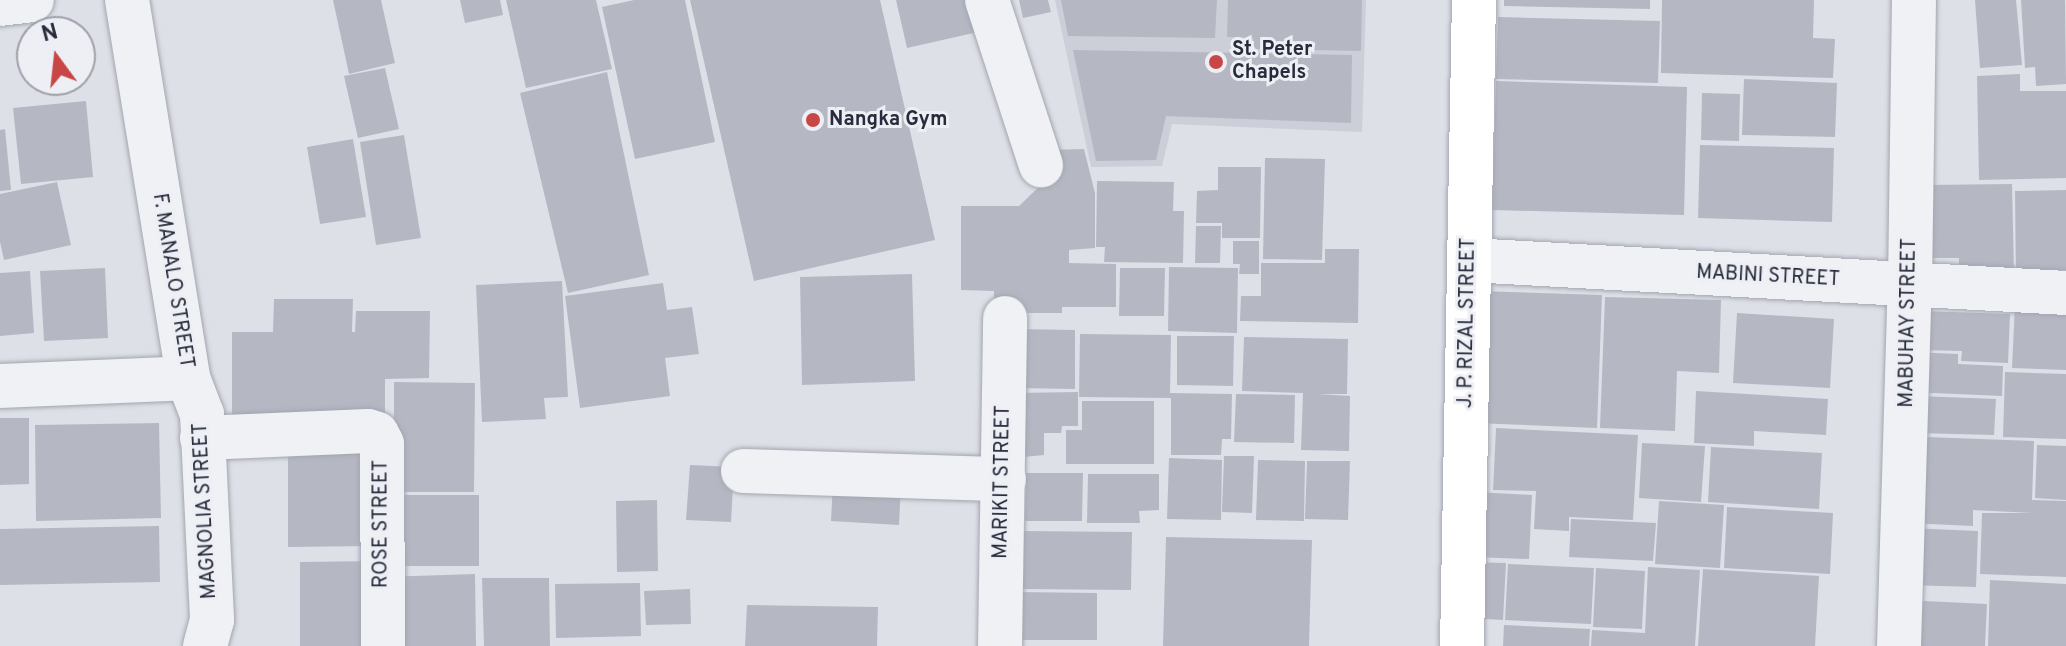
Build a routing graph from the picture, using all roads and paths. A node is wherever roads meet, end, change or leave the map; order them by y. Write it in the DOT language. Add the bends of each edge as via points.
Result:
graph roads {
  1 [pos="32,0"];
  2 [pos="127,0"];
  3 [pos="987,0"];
  4 [pos="1474,0"];
  5 [pos="1914,0"];
  6 [pos="0,4"];
  7 [pos="1041,165"];
  8 [pos="1469,260"];
  9 [pos="1910,285"];
  10 [pos="2066,293"];
  11 [pos="1005,318"];
  12 [pos="188,378"];
  13 [pos="0,386"];
  14 [pos="202,438"];
  15 [pos="743,471"];
  16 [pos="1004,479"];
  17 [pos="205,646"];
  18 [pos="383,646"];
  19 [pos="1000,646"];
  20 [pos="1462,646"];
  21 [pos="1899,646"];
  1 -- 6 [label="street"];
  2 -- 12 [label="street, F. MANALO STREET"];
  3 -- 7 [label="street"];
  4 -- 8 [label="main road, J. P. RIZAL STREET"];
  5 -- 9 [label="street, MABUHAY STREET"];
  8 -- 9 [label="street, MABINI STREET"];
  8 -- 20 [label="main road, J. P. RIZAL STREET"];
  9 -- 10 [label="street, MABINI STREET"];
  9 -- 21 [label="street, MABUHAY STREET"];
  11 -- 16 [label="street, MARIKIT STREET"];
  12 -- 13 [label="street, F. MANALO STREET"];
  12 -- 14 [label="street, MAGNOLIA STREET" via="202,414"];
  14 -- 17 [label="street, MAGNOLIA STREET" via="212,620"];
  14 -- 18 [label="street, ROSE STREET" via="377,434 382,444"];
  15 -- 16 [label="street"];
  16 -- 19 [label="street, MARIKIT STREET"];
}
